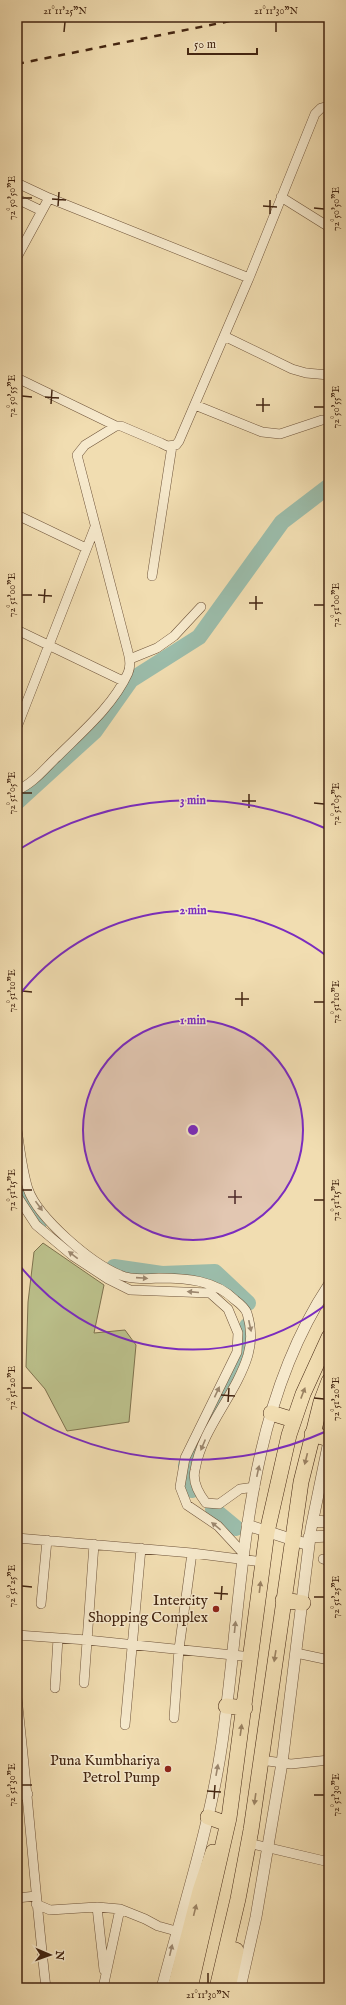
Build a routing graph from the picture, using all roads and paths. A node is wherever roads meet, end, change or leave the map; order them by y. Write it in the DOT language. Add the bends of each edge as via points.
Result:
graph roads {
  1 [pos="329,106"];
  2 [pos="17,183"];
  3 [pos="281,197"];
  4 [pos="49,198"];
  5 [pos="17,199"];
  6 [pos="42,211"];
  7 [pos="329,227"];
  8 [pos="17,257"];
  9 [pos="249,278"];
  10 [pos="224,336"];
  11 [pos="329,375"];
  12 [pos="17,378"];
  13 [pos="195,405"];
  14 [pos="329,420"];
  15 [pos="116,426"];
  16 [pos="172,446"];
  17 [pos="17,516"];
  18 [pos="95,527"];
  19 [pos="86,548"];
  20 [pos="152,576"];
  21 [pos="201,607"];
  22 [pos="17,630"];
  23 [pos="48,646"];
  24 [pos="130,659"];
  25 [pos="123,681"];
  26 [pos="17,727"];
  27 [pos="17,790"];
  28 [pos="17,1130"];
  29 [pos="17,1196"];
  30 [pos="329,1285"];
  31 [pos="329,1337"];
  32 [pos="329,1381"];
  33 [pos="271,1414"];
  34 [pos="294,1420"];
  35 [pos="312,1434"];
  36 [pos="329,1440"];
  37 [pos="255,1487"];
  38 [pos="313,1521"];
  39 [pos="329,1522"];
  40 [pos="247,1525"];
  41 [pos="267,1532"];
  42 [pos="329,1536"];
  43 [pos="17,1538"];
  44 [pos="291,1539"];
  45 [pos="47,1540"];
  46 [pos="309,1541"];
  47 [pos="94,1544"];
  48 [pos="141,1548"];
  49 [pos="192,1553"];
  50 [pos="243,1557"];
  51 [pos="263,1562"];
  52 [pos="283,1600"];
  53 [pos="303,1603"];
  54 [pos="41,1604"];
  55 [pos="17,1636"];
  56 [pos="58,1638"];
  57 [pos="87,1640"];
  58 [pos="132,1644"];
  59 [pos="179,1649"];
  60 [pos="296,1653"];
  61 [pos="232,1655"];
  62 [pos="252,1657"];
  63 [pos="329,1660"];
  64 [pos="84,1683"];
  65 [pos="55,1688"];
  66 [pos="17,1698"];
  67 [pos="226,1706"];
  68 [pos="244,1708"];
  69 [pos="174,1718"];
  70 [pos="125,1725"];
  71 [pos="20,1747"];
  72 [pos="260,1760"];
  73 [pos="329,1760"];
  74 [pos="282,1763"];
  75 [pos="28,1794"];
  76 [pos="17,1796"];
  77 [pos="208,1817"];
  78 [pos="227,1821"];
  79 [pos="248,1843"];
  80 [pos="267,1847"];
  81 [pos="329,1862"];
  82 [pos="241,1882"];
  83 [pos="17,1898"];
  84 [pos="36,1900"];
  85 [pos="97,1907"];
  86 [pos="120,1909"];
  87 [pos="176,1931"];
  88 [pos="104,1977"];
  89 [pos="46,1988"];
  90 [pos="103,1988"];
  91 [pos="162,1988"];
  92 [pos="174,1988"];
  93 [pos="190,1988"];
  94 [pos="217,1988"];
  95 [pos="228,1988"];
  96 [pos="240,1988"];
  1 -- 3 [label="street" via="321,108 315,114"];
  2 -- 4 [label="street"];
  3 -- 7 [label="street"];
  3 -- 9 [label="street"];
  4 -- 6 [label="street"];
  4 -- 9 [label="street"];
  5 -- 6 [label="street"];
  6 -- 8 [label="street"];
  9 -- 10 [label="street"];
  10 -- 11 [label="street" via="292,369"];
  10 -- 13 [label="street"];
  12 -- 15 [label="street"];
  13 -- 14 [label="street" via="262,432 280,434"];
  13 -- 16 [label="street" via="179,441"];
  15 -- 16 [label="street"];
  15 -- 18 [label="street" via="85,445 77,455"];
  16 -- 20 [label="street"];
  17 -- 19 [label="street"];
  18 -- 19 [label="street"];
  18 -- 24 [label="street"];
  19 -- 23 [label="street"];
  21 -- 24 [label="street" via="174,636 157,648"];
  22 -- 23 [label="street"];
  23 -- 25 [label="street"];
  23 -- 26 [label="street"];
  24 -- 25 [label="street" via="128,672"];
  25 -- 27 [label="street" via="111,700 90,724 31,782"];
  28 -- 37 [label="street, one-way" via="28,1190 59,1231 84,1253 120,1275 143,1279 173,1278 205,1282 227,1292 246,1311 251,1333 248,1354 202,1448 194,1471 198,1493 206,1503 219,1504 240,1489"];
  50 -- 29 [label="street, one-way" via="218,1526 187,1505 180,1487 185,1458 237,1352 238,1333 228,1309 210,1293 130,1290 108,1279 73,1256 36,1225"];
  30 -- 33 [label="street" via="293,1350"];
  34 -- 31 [label="highway, one-way" via="302,1394"];
  32 -- 35 [label="highway"];
  33 -- 34 [label="highway"];
  37 -- 33 [label="street, one-way"];
  34 -- 41 [label="highway"];
  35 -- 36 [label="highway"];
  35 -- 44 [label="highway, one-way"];
  36 -- 38 [label="street"];
  37 -- 40 [label="street"];
  38 -- 39 [label="street"];
  38 -- 46 [label="street"];
  40 -- 41 [label="street"];
  40 -- 50 [label="street"];
  41 -- 44 [label="street"];
  41 -- 51 [label="highway"];
  42 -- 46 [label="street"];
  43 -- 45 [label="street"];
  44 -- 46 [label="street"];
  44 -- 52 [label="highway"];
  45 -- 47 [label="street"];
  45 -- 54 [label="street"];
  46 -- 53 [label="street"];
  47 -- 48 [label="street"];
  47 -- 57 [label="street"];
  48 -- 49 [label="street"];
  48 -- 58 [label="street"];
  49 -- 50 [label="street"];
  49 -- 59 [label="street"];
  50 -- 51 [label="street"];
  61 -- 50 [label="street, one-way"];
  62 -- 51 [label="highway, one-way"];
  52 -- 53 [label="highway"];
  52 -- 72 [label="highway, one-way"];
  53 -- 60 [label="street"];
  55 -- 56 [label="street"];
  56 -- 57 [label="street"];
  56 -- 65 [label="street"];
  57 -- 58 [label="street"];
  57 -- 64 [label="street"];
  58 -- 59 [label="street"];
  58 -- 70 [label="street"];
  59 -- 61 [label="street"];
  59 -- 69 [label="street"];
  60 -- 63 [label="street"];
  60 -- 74 [label="street"];
  61 -- 62 [label="street"];
  61 -- 67 [label="street"];
  62 -- 68 [label="highway"];
  66 -- 71 [label="street"];
  67 -- 68 [label="highway"];
  77 -- 67 [label="street, one-way" via="222,1744"];
  78 -- 68 [label="highway, one-way"];
  71 -- 75 [label="street"];
  72 -- 74 [label="street"];
  72 -- 79 [label="highway, one-way"];
  73 -- 74 [label="street" via="303,1764"];
  74 -- 80 [label="street"];
  75 -- 76 [label="street"];
  75 -- 84 [label="street"];
  77 -- 78 [label="highway"];
  77 -- 87 [label="street"];
  92 -- 78 [label="highway, one-way" via="200,1891 219,1832"];
  78 -- 93 [label="highway"];
  79 -- 80 [label="street"];
  79 -- 82 [label="highway"];
  80 -- 81 [label="street"];
  80 -- 96 [label="street" via="256,1917"];
  82 -- 94 [label="highway"];
  82 -- 95 [label="highway" via="249,1886"];
  83 -- 84 [label="street"];
  84 -- 85 [label="street" via="50,1910"];
  84 -- 89 [label="street"];
  85 -- 86 [label="street"];
  85 -- 88 [label="street"];
  86 -- 87 [label="street"];
  86 -- 88 [label="street"];
  91 -- 87 [label="street, one-way"];
  88 -- 90 [label="street"];
}
